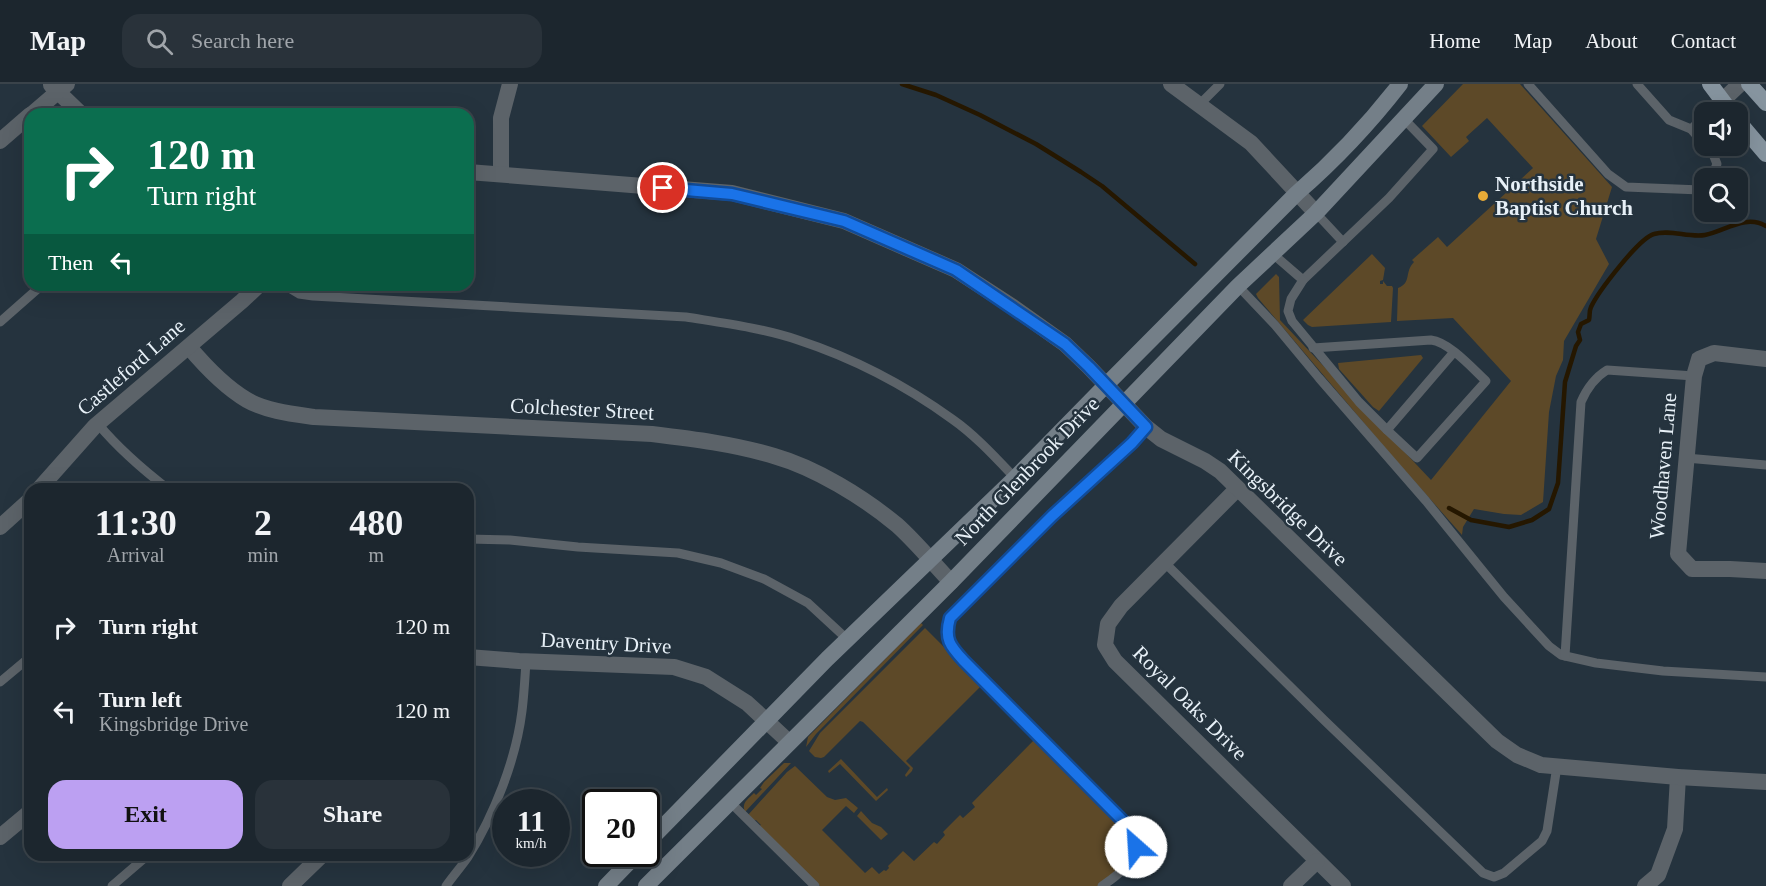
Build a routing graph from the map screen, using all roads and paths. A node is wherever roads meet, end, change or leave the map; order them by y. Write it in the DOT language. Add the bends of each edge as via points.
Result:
graph roads {
  1 [pos="510,84"];
  2 [pos="1171,84"];
  3 [pos="1220,84"];
  4 [pos="1400,84"];
  5 [pos="1436,84"];
  6 [pos="1528,84"];
  7 [pos="1637,84"];
  8 [pos="1710,84"];
  9 [pos="1740,84"];
  10 [pos="1749,84"];
  11 [pos="59,86"];
  12 [pos="1718,102"];
  13 [pos="1726,102"];
  14 [pos="1766,104"];
  15 [pos="1199,105"];
  16 [pos="38,108"];
  17 [pos="76,108"];
  18 [pos="1403,118"];
  19 [pos="24,121"];
  20 [pos="1694,126"];
  21 [pos="1691,129"];
  22 [pos="1694,132"];
  23 [pos="1748,133"];
  24 [pos="0,141"];
  25 [pos="1766,154"];
  26 [pos="474,172"];
  27 [pos="501,174"];
  28 [pos="1694,190"];
  29 [pos="1297,193"];
  30 [pos="1316,213"];
  31 [pos="1343,242"];
  32 [pos="1273,254"];
  33 [pos="1303,280"];
  34 [pos="1238,286"];
  35 [pos="35,291"];
  36 [pos="252,291"];
  37 [pos="294,291"];
  38 [pos="0,322"];
  39 [pos="189,347"];
  40 [pos="1313,348"];
  41 [pos="1454,352"];
  42 [pos="1766,359"];
  43 [pos="1694,376"];
  44 [pos="1106,385"];
  45 [pos="1124,404"];
  46 [pos="98,424"];
  47 [pos="1146,427"];
  48 [pos="1387,430"];
  49 [pos="1686,458"];
  50 [pos="1766,465"];
  51 [pos="1015,478"];
  52 [pos="44,483"];
  53 [pos="161,483"];
  54 [pos="1237,489"];
  55 [pos="24,509"];
  56 [pos="0,527"];
  57 [pos="474,539"];
  58 [pos="931,561"];
  59 [pos="1164,562"];
  60 [pos="1766,571"];
  61 [pos="951,582"];
  62 [pos="847,639"];
  63 [pos="1565,656"];
  64 [pos="474,657"];
  65 [pos="526,661"];
  66 [pos="24,662"];
  67 [pos="1766,677"];
  68 [pos="0,682"];
  69 [pos="767,720"];
  70 [pos="789,742"];
  71 [pos="1557,766"];
  72 [pos="1678,777"];
  73 [pos="1766,782"];
  74 [pos="730,802"];
  75 [pos="24,817"];
  76 [pos="660,830"];
  77 [pos="0,837"];
  78 [pos="474,844"];
  79 [pos="141,861"];
  80 [pos="316,861"];
  81 [pos="464,861"];
  82 [pos="1317,861"];
  83 [pos="626,867"];
  84 [pos="611,884"];
  85 [pos="112,886"];
  86 [pos="290,886"];
  87 [pos="446,886"];
  88 [pos="646,886"];
  89 [pos="815,886"];
  90 [pos="1102,886"];
  91 [pos="1292,886"];
  92 [pos="1343,886"];
  93 [pos="1645,886"];
  1 -- 27 [label="street" via="501,118"];
  2 -- 15 [label="street"];
  3 -- 15 [label="lane"];
  4 -- 29 [label="main road, North Glenbrook Drive" via="1328,166"];
  5 -- 18 [label="main road, North Glenbrook Drive"];
  6 -- 28 [label="lane" via="1608,174 1626,188"];
  7 -- 21 [label="lane" via="1669,120"];
  8 -- 12 [label="main road"];
  9 -- 13 [label="street"];
  10 -- 14 [label="main road"];
  11 -- 16 [label="street"];
  11 -- 17 [label="street"];
  15 -- 29 [label="street" via="1251,143"];
  18 -- 30 [label="main road, North Glenbrook Drive"];
  18 -- 31 [label="lane" via="1433,149"];
  19 -- 24 [label="street"];
  20 -- 21 [label="lane"];
  21 -- 22 [label="lane"];
  23 -- 25 [label="main road"];
  26 -- 27 [label="street, Kingsbridge Drive"];
  27 -- 44 [label="street, Kingsbridge Drive" via="732,194 844,221 956,270 1065,344"];
  29 -- 30 [label="street"];
  29 -- 44 [label="main road, North Glenbrook Drive"];
  30 -- 31 [label="lane"];
  30 -- 32 [label="main road, North Glenbrook Drive"];
  31 -- 33 [label="lane"];
  32 -- 33 [label="lane"];
  32 -- 34 [label="main road, North Glenbrook Drive"];
  33 -- 40 [label="lane" via="1287,311"];
  34 -- 45 [label="main road, North Glenbrook Drive"];
  34 -- 63 [label="lane" via="1530,626"];
  35 -- 38 [label="lane"];
  36 -- 39 [label="street, Castleford Lane"];
  37 -- 51 [label="lane" via="312,296 686,317 796,339 887,377 953,419"];
  39 -- 46 [label="street, Castleford Lane"];
  39 -- 58 [label="street, Colchester Street" via="210,371 248,400 282,412 314,417 652,434 705,440 775,456 817,473 874,507"];
  40 -- 41 [label="lane" via="1431,340"];
  40 -- 48 [label="lane"];
  41 -- 48 [label="lane"];
  41 -- 48 [label="lane" via="1486,381 1417,458"];
  42 -- 43 [label="street, Woodhaven Lane" via="1714,353 1699,359"];
  43 -- 49 [label="street, Woodhaven Lane"];
  43 -- 63 [label="lane" via="1607,370 1587,389 1581,402"];
  44 -- 45 [label="street, Kingsbridge Drive"];
  44 -- 51 [label="main road, North Glenbrook Drive"];
  45 -- 47 [label="street, Kingsbridge Drive"];
  45 -- 61 [label="main road, North Glenbrook Drive"];
  46 -- 52 [label="street, Castleford Lane"];
  46 -- 53 [label="lane"];
  47 -- 54 [label="street, Kingsbridge Drive" via="1220,471"];
  47 -- 90 [label="lane" via="950,618 946,631 954,651 1132,830 1136,847 1131,860"];
  49 -- 50 [label="lane"];
  49 -- 60 [label="street, Woodhaven Lane" via="1678,554 1692,569"];
  51 -- 58 [label="main road, North Glenbrook Drive"];
  54 -- 59 [label="street, Royal Oaks Drive"];
  54 -- 71 [label="street, Kingsbridge Drive" via="1497,741 1533,762"];
  55 -- 56 [label="street"];
  57 -- 62 [label="lane" via="678,553 721,563 764,579 808,603"];
  58 -- 61 [label="street, Colchester Street"];
  58 -- 62 [label="main road, North Glenbrook Drive"];
  59 -- 71 [label="lane" via="1483,873 1494,877 1504,873 1542,841"];
  59 -- 82 [label="street, Royal Oaks Drive" via="1108,624 1105,645 1115,661"];
  61 -- 70 [label="main road, North Glenbrook Drive"];
  62 -- 69 [label="main road, North Glenbrook Drive"];
  63 -- 67 [label="lane" via="1631,668"];
  64 -- 65 [label="street, Daventry Drive"];
  65 -- 69 [label="street, Daventry Drive" via="674,667 706,677"];
  65 -- 78 [label="lane" via="522,712 513,753 496,801"];
  66 -- 68 [label="lane"];
  69 -- 70 [label="street, Daventry Drive"];
  69 -- 76 [label="main road, North Glenbrook Drive"];
  70 -- 74 [label="main road, North Glenbrook Drive"];
  71 -- 72 [label="street, Kingsbridge Drive"];
  72 -- 73 [label="street, Kingsbridge Drive"];
  72 -- 93 [label="street" via="1675,829 1658,874"];
  74 -- 88 [label="main road, North Glenbrook Drive"];
  74 -- 89 [label="lane"];
  75 -- 77 [label="street"];
  79 -- 85 [label="lane"];
  80 -- 86 [label="street"];
  81 -- 87 [label="lane"];
  82 -- 91 [label="street"];
  82 -- 92 [label="street, Royal Oaks Drive"];
  83 -- 84 [label="main road"];
}
